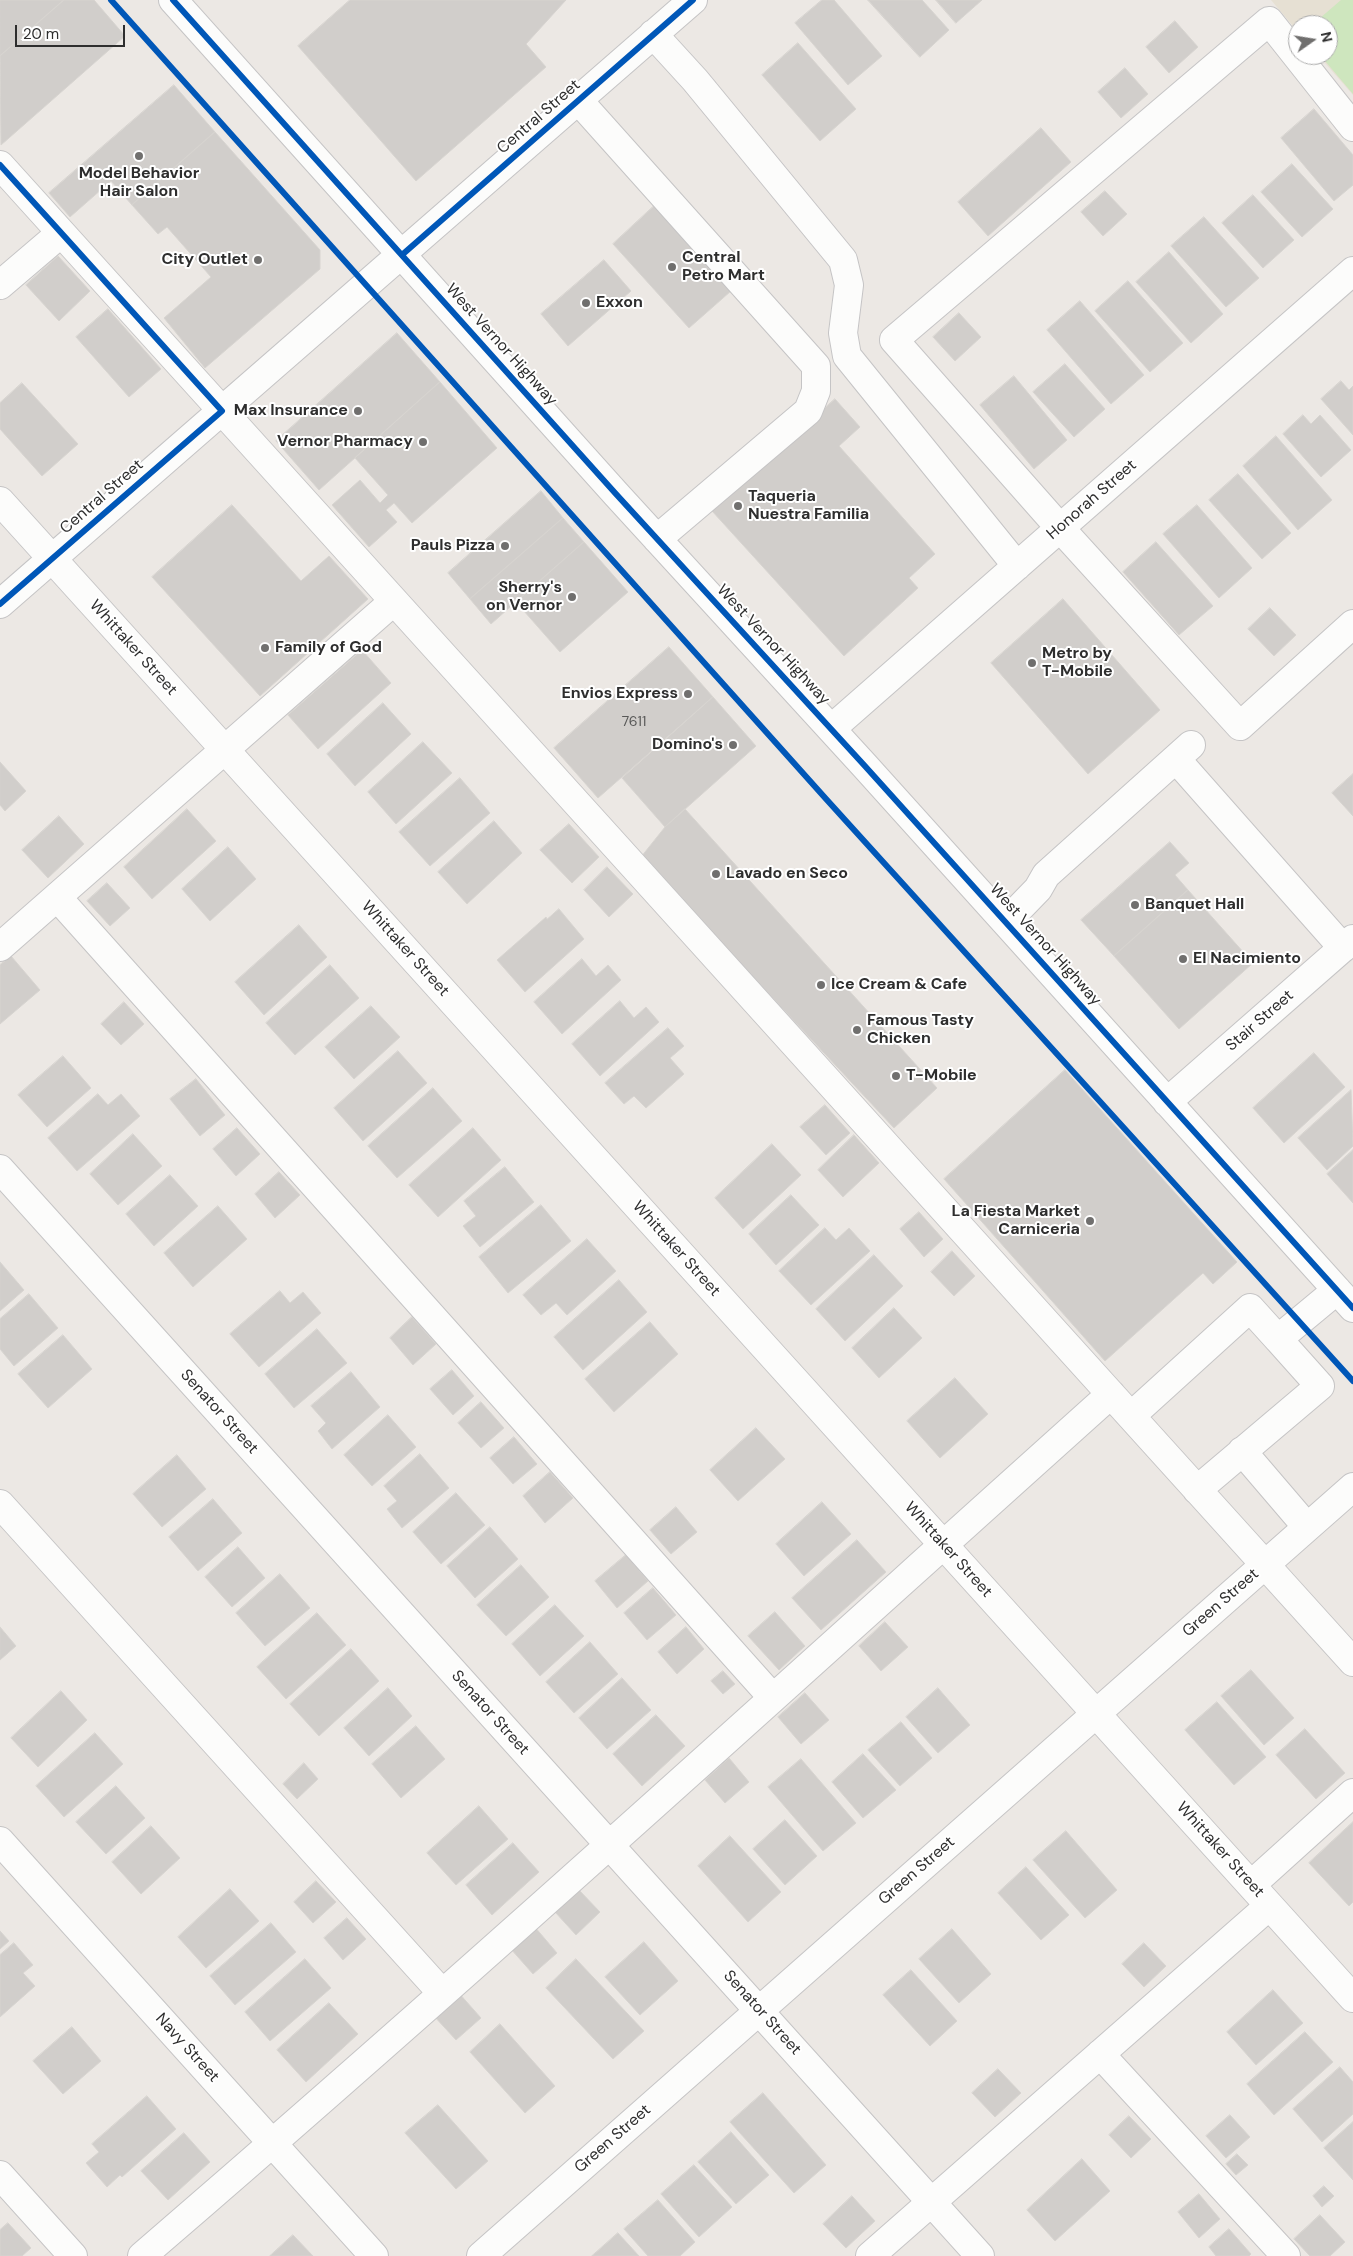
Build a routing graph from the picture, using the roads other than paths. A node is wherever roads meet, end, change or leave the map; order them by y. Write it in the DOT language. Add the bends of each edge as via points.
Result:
graph roads {
  1 [pos="173,0"];
  2 [pos="693,0"];
  3 [pos="653,34"];
  4 [pos="578,100"];
  5 [pos="1353,127"];
  6 [pos="0,165"];
  7 [pos="61,233"];
  8 [pos="403,254"];
  9 [pos="1353,271"];
  10 [pos="0,285"];
  11 [pos="222,411"];
  12 [pos="0,501"];
  13 [pos="1060,528"];
  14 [pos="657,539"];
  15 [pos="52,559"];
  16 [pos="1017,566"];
  17 [pos="394,601"];
  18 [pos="0,604"];
  19 [pos="1353,624"];
  20 [pos="831,729"];
  21 [pos="224,749"];
  22 [pos="57,897"];
  23 [pos="1006,922"];
  24 [pos="1348,944"];
  25 [pos="0,947"];
  26 [pos="1167,1102"];
  27 [pos="0,1169"];
  28 [pos="1345,1299"];
  29 [pos="1278,1339"];
  30 [pos="1111,1394"];
  31 [pos="1131,1416"];
  32 [pos="1242,1452"];
  33 [pos="1353,1487"];
  34 [pos="1197,1490"];
  35 [pos="0,1504"];
  36 [pos="1307,1527"];
  37 [pos="943,1544"];
  38 [pos="1265,1564"];
  39 [pos="1353,1662"];
  40 [pos="773,1698"];
  41 [pos="1096,1714"];
  42 [pos="1353,1793"];
  43 [pos="0,1841"];
  44 [pos="609,1844"];
  45 [pos="1251,1885"];
  46 [pos="1270,1906"];
  47 [pos="442,1993"];
  48 [pos="1353,1998"];
  49 [pos="759,2010"];
  50 [pos="1100,2054"];
  51 [pos="273,2144"];
  52 [pos="0,2175"];
  53 [pos="932,2202"];
  54 [pos="74,2256"];
  55 [pos="142,2256"];
  56 [pos="374,2256"];
  57 [pos="481,2256"];
  58 [pos="870,2256"];
  59 [pos="980,2256"];
  60 [pos="1286,2256"];
  1 -- 8 [label="street, West Vernor Highway"];
  2 -- 3 [label="street, Central Street"];
  3 -- 4 [label="street, Central Street"];
  3 -- 16 [label="street" via="843,260 850,284 843,333 846,356"];
  4 -- 8 [label="street, Central Street"];
  4 -- 14 [label="street" via="816,366 816,391 808,411"];
  5 -- 13 [label="street" via="1269,21 894,340"];
  6 -- 7 [label="street"];
  7 -- 10 [label="street"];
  7 -- 11 [label="street"];
  8 -- 11 [label="street, Central Street"];
  8 -- 14 [label="street, West Vernor Highway"];
  9 -- 13 [label="street, Honorah Street"];
  11 -- 15 [label="street, Central Street"];
  11 -- 17 [label="street"];
  12 -- 15 [label="street, Whittaker Street"];
  13 -- 16 [label="street, Honorah Street"];
  13 -- 19 [label="street" via="1240,726"];
  14 -- 20 [label="street, West Vernor Highway"];
  15 -- 18 [label="street, Central Street"];
  15 -- 21 [label="street, Whittaker Street"];
  16 -- 20 [label="street, Honorah Street"];
  17 -- 21 [label="street"];
  17 -- 30 [label="street"];
  20 -- 23 [label="street, West Vernor Highway"];
  21 -- 22 [label="street"];
  21 -- 37 [label="street, Whittaker Street"];
  22 -- 25 [label="street"];
  22 -- 40 [label="street"];
  23 -- 24 [label="street" via="1038,889 1046,875 1184,752"];
  23 -- 26 [label="street, West Vernor Highway"];
  24 -- 26 [label="street, Stair Street"];
  26 -- 28 [label="street, West Vernor Highway"];
  27 -- 44 [label="street, Senator Street"];
  28 -- 29 [label="street"];
  29 -- 31 [label="street" via="1250,1308"];
  29 -- 32 [label="street" via="1320,1386"];
  30 -- 31 [label="street"];
  30 -- 37 [label="street"];
  31 -- 34 [label="street"];
  32 -- 34 [label="street"];
  32 -- 36 [label="street"];
  33 -- 36 [label="street, Green Street"];
  34 -- 38 [label="street"];
  35 -- 47 [label="street"];
  36 -- 38 [label="street, Green Street"];
  37 -- 40 [label="street"];
  37 -- 41 [label="street, Whittaker Street"];
  38 -- 39 [label="street"];
  38 -- 41 [label="street, Green Street"];
  40 -- 44 [label="street"];
  41 -- 45 [label="street, Whittaker Street"];
  41 -- 49 [label="street, Green Street"];
  42 -- 45 [label="street"];
  43 -- 51 [label="street, Navy Street"];
  44 -- 47 [label="street"];
  44 -- 49 [label="street, Senator Street"];
  45 -- 46 [label="street, Whittaker Street"];
  46 -- 48 [label="street, Whittaker Street"];
  46 -- 50 [label="street"];
  47 -- 51 [label="street"];
  49 -- 53 [label="street, Senator Street"];
  49 -- 57 [label="street, Green Street"];
  50 -- 53 [label="street"];
  50 -- 60 [label="street"];
  51 -- 55 [label="street"];
  51 -- 56 [label="street, Navy Street"];
  52 -- 54 [label="street"];
  53 -- 58 [label="street"];
  53 -- 59 [label="street, Senator Street"];
}
